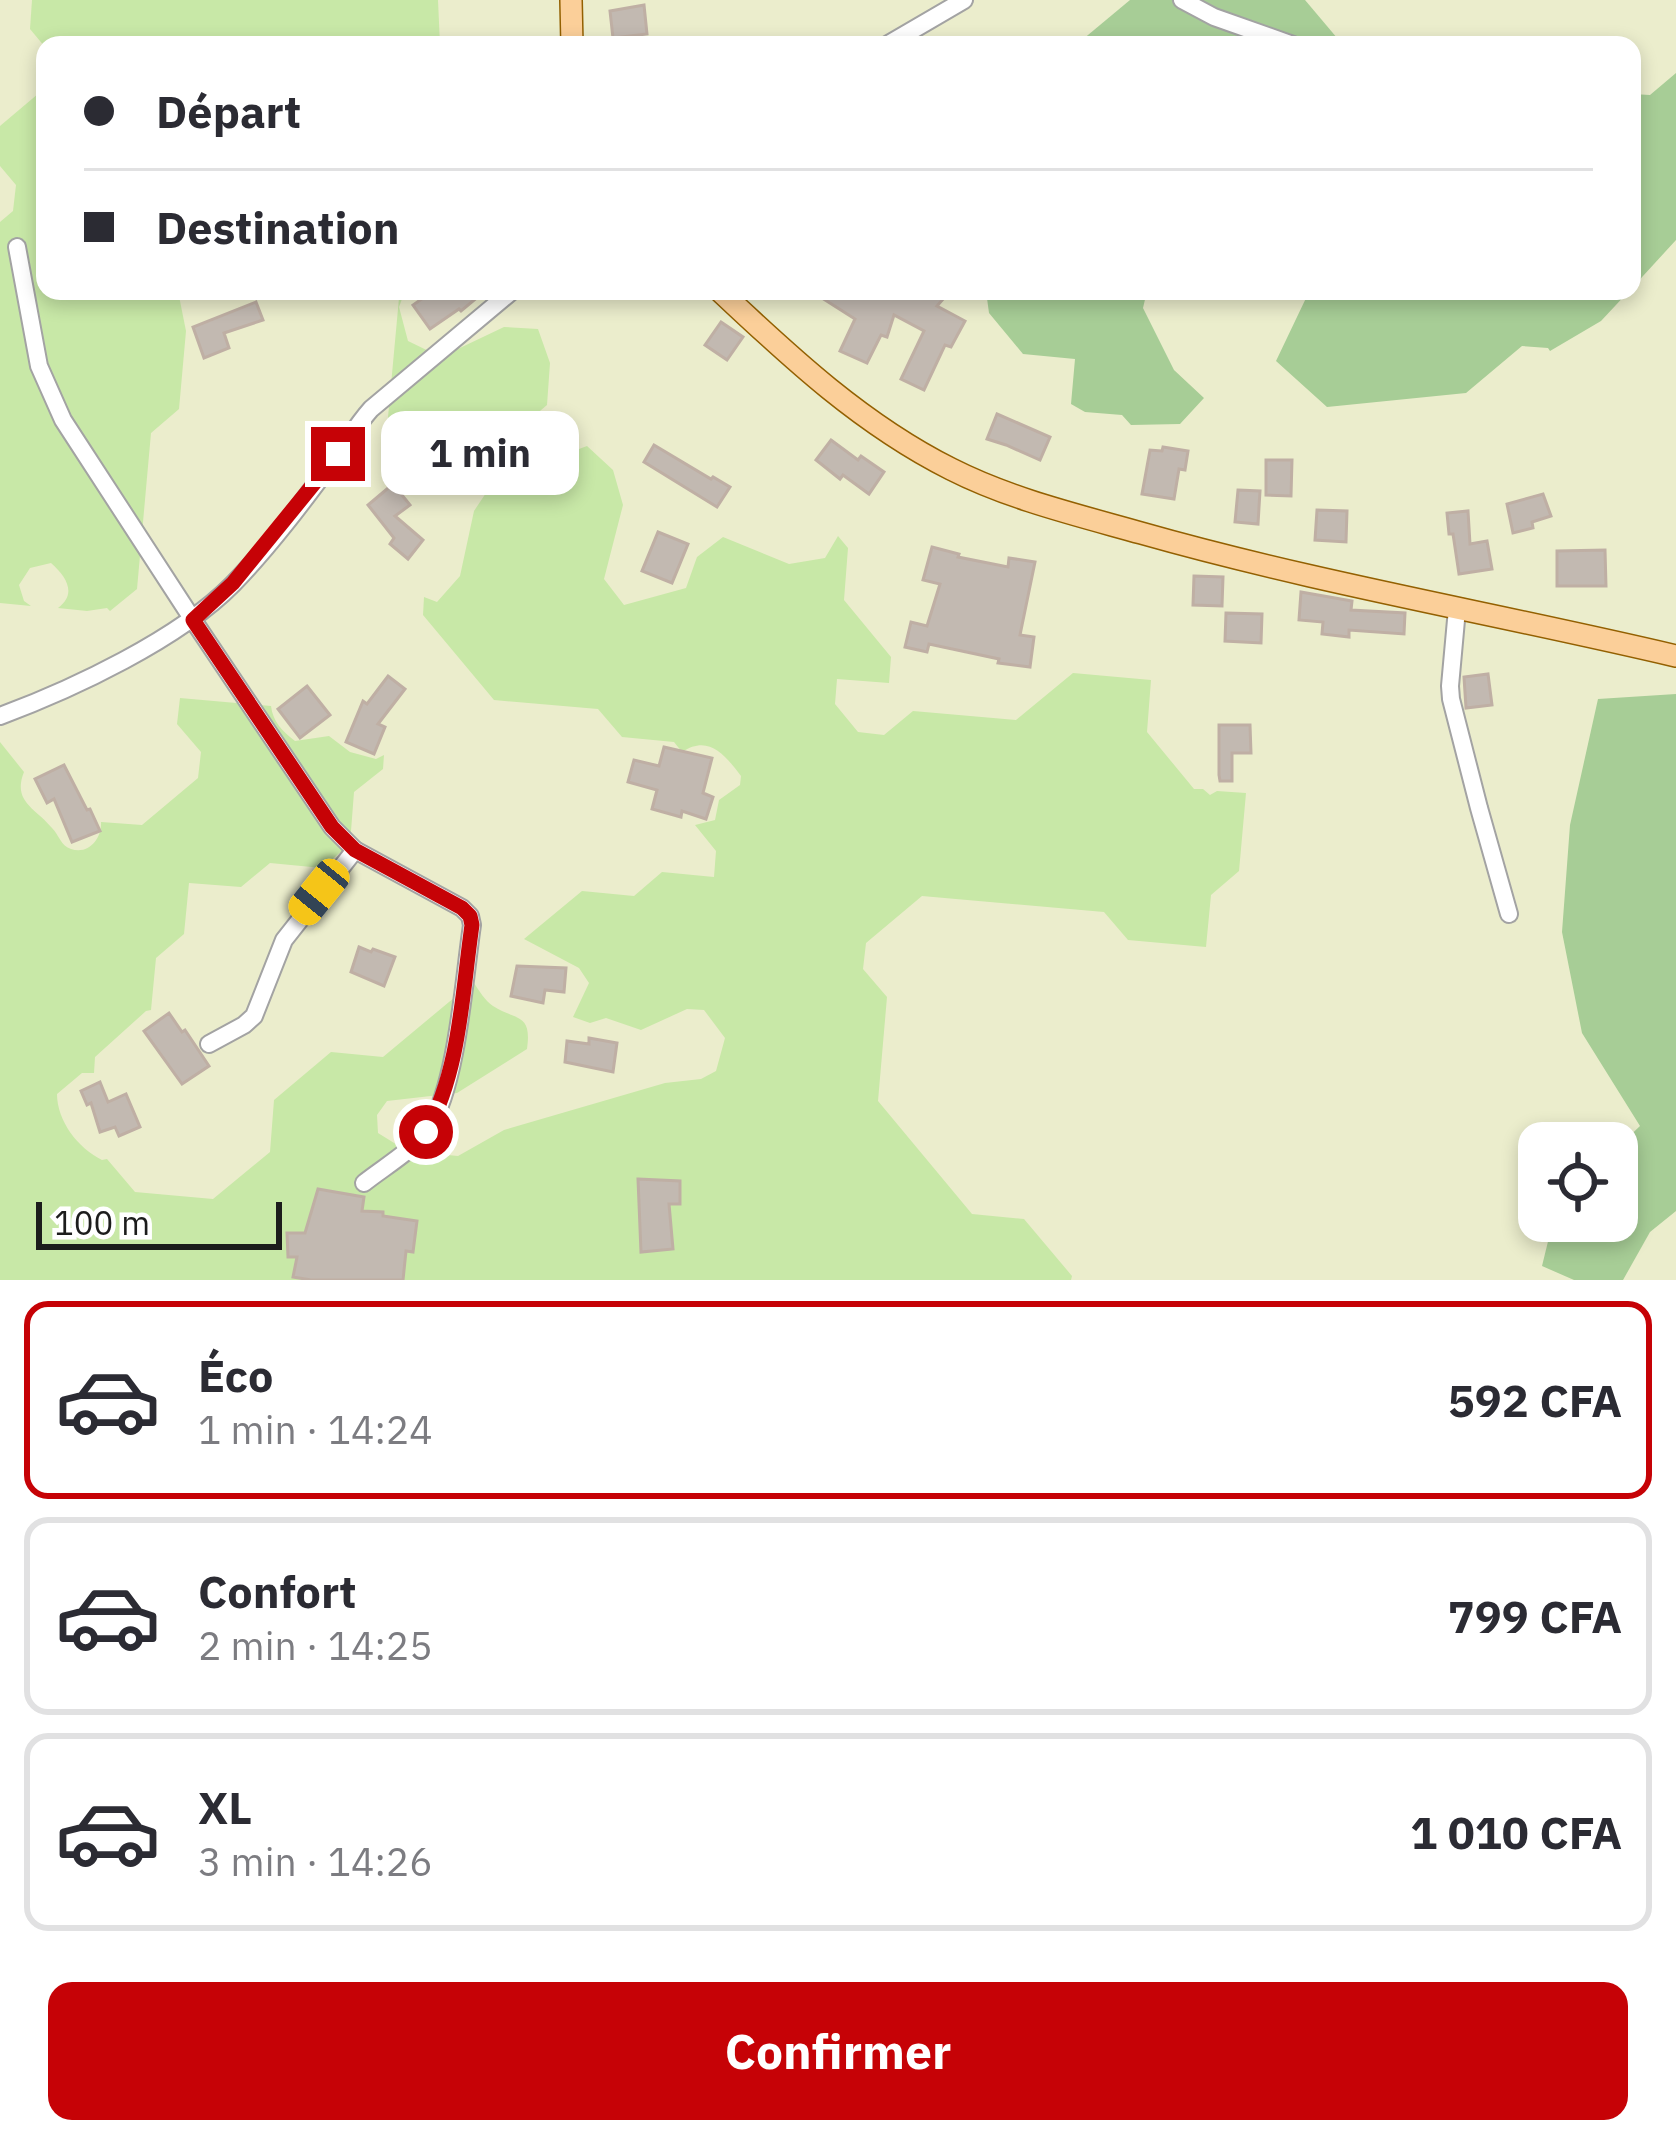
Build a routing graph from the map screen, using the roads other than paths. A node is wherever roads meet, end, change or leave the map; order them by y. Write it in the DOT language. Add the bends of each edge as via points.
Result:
graph roads {
  1 [pos="572,0"];
  2 [pos="964,0"];
  3 [pos="1182,0"];
  4 [pos="572,36"];
  5 [pos="902,36"];
  6 [pos="1268,36"];
  7 [pos="17,247"];
  8 [pos="501,300"];
  9 [pos="730,300"];
  10 [pos="1457,609"];
  11 [pos="193,620"];
  12 [pos="1676,656"];
  13 [pos="0,716"];
  14 [pos="355,850"];
  15 [pos="1509,914"];
  16 [pos="209,1044"];
  17 [pos="364,1184"];
  1 -- 4 [label="main road"];
  2 -- 5 [label="street"];
  3 -- 6 [label="street"];
  7 -- 11 [label="street" via="39,366 56,406"];
  8 -- 11 [label="street" via="370,409 308,494"];
  9 -- 10 [label="main road" via="872,423 954,471 1232,558"];
  10 -- 12 [label="main road"];
  10 -- 15 [label="street" via="1451,699"];
  11 -- 13 [label="street"];
  11 -- 14 [label="street"];
  14 -- 16 [label="street" via="284,940 254,1016"];
  14 -- 17 [label="street" via="462,908 472,925 438,1111 426,1132"];
}
